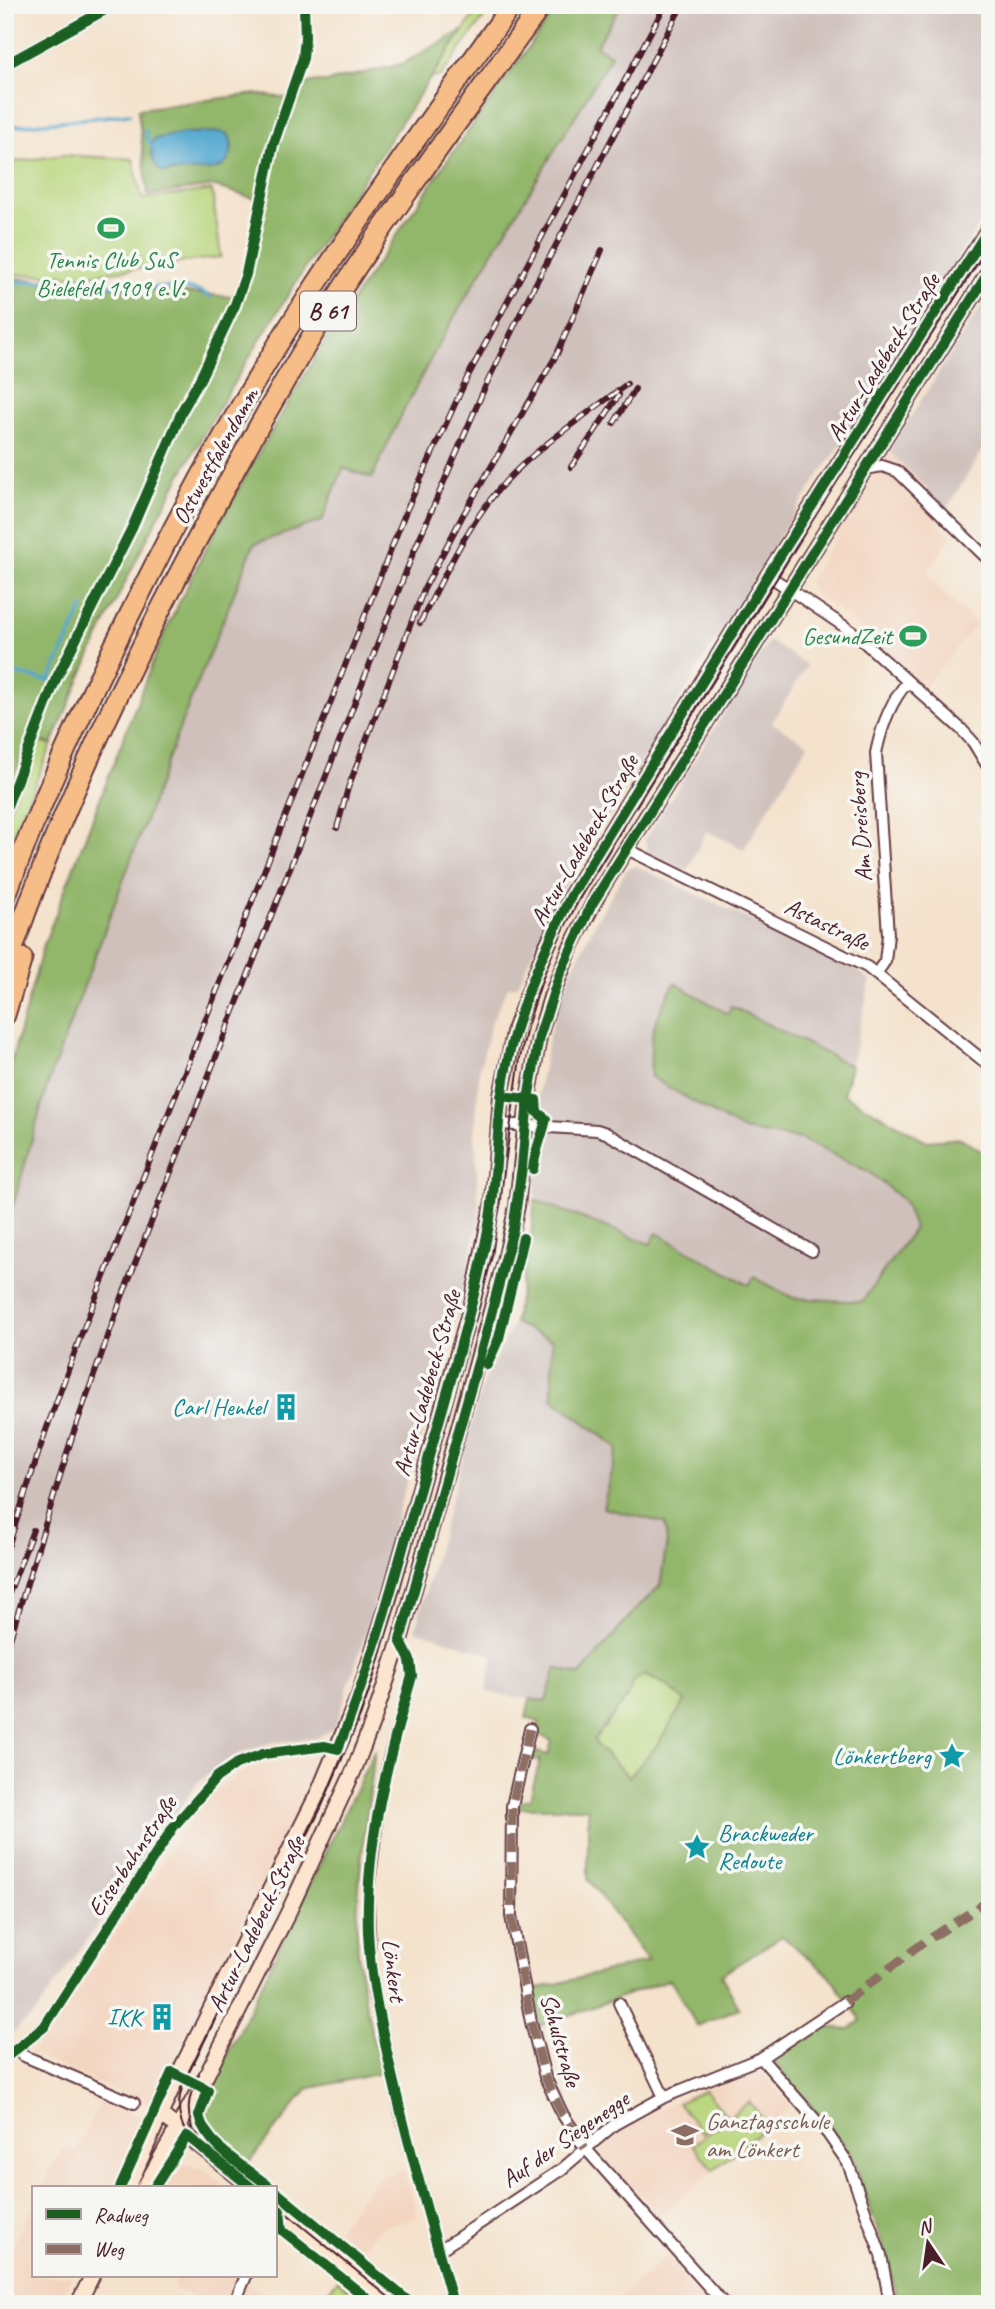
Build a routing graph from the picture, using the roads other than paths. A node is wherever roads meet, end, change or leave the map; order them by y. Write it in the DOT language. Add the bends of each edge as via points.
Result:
graph roads {
  1 [pos="114,5"];
  2 [pos="512,5"];
  3 [pos="542,5"];
  4 [pos="5,65"];
  5 [pos="990,227"];
  6 [pos="990,270"];
  7 [pos="866,469"];
  8 [pos="990,561"];
  9 [pos="768,575"];
  10 [pos="790,590"];
  11 [pos="146,637"];
  12 [pos="908,682"];
  13 [pos="990,769"];
  14 [pos="627,849"];
  15 [pos="5,898"];
  16 [pos="5,971"];
  17 [pos="876,974"];
  18 [pos="5,1015"];
  19 [pos="990,1066"];
  20 [pos="500,1124"];
  21 [pos="525,1127"];
  22 [pos="812,1251"];
  23 [pos="400,1640"];
  24 [pos="530,1729"];
  25 [pos="338,1749"];
  26 [pos="845,2002"];
  27 [pos="620,2003"];
  28 [pos="18,2050"];
  29 [pos="5,2058"];
  30 [pos="761,2058"];
  31 [pos="664,2097"];
  32 [pos="134,2103"];
  33 [pos="160,2114"];
  34 [pos="178,2129"];
  35 [pos="585,2148"];
  36 [pos="129,2186"];
  37 [pos="146,2186"];
  38 [pos="249,2186"];
  39 [pos="276,2212"];
  40 [pos="438,2251"];
  41 [pos="91,2278"];
  42 [pos="245,2278"];
  43 [pos="78,2304"];
  44 [pos="234,2304"];
  45 [pos="393,2304"];
  46 [pos="453,2304"];
  47 [pos="724,2304"];
  48 [pos="890,2304"];
  1 -- 4 [label="street"];
  2 -- 15 [label="highway, Ostwestfalendamm / B 61" via="345,243 242,404 100,672"];
  3 -- 11 [label="highway, Ostwestfalendamm / B 61" via="330,308 260,423"];
  5 -- 9 [label="street, Artur-Ladebeck-Straße"];
  6 -- 7 [label="street, Artur-Ladebeck-Straße"];
  7 -- 8 [label="street" via="888,467 901,475"];
  7 -- 10 [label="street, Artur-Ladebeck-Straße"];
  9 -- 10 [label="street"];
  9 -- 20 [label="street, Artur-Ladebeck-Straße" via="572,894 516,1028 502,1088"];
  10 -- 12 [label="street" via="854,633"];
  10 -- 14 [label="street, Artur-Ladebeck-Straße"];
  11 -- 16 [label="highway, Ostwestfalendamm / B 61" via="70,802"];
  11 -- 18 [label="highway, B 61" via="24,950"];
  12 -- 13 [label="street" via="967,736"];
  12 -- 17 [label="street, Am Dreisberg" via="893,706 876,753 888,911 887,951"];
  14 -- 17 [label="street, Astastraße"];
  14 -- 21 [label="street, Artur-Ladebeck-Straße" via="580,926 551,997 534,1060"];
  17 -- 19 [label="street, Astastraße"];
  20 -- 21 [label="street"];
  20 -- 25 [label="street, Artur-Ladebeck-Straße" via="493,1201 473,1298 378,1635"];
  21 -- 22 [label="street" via="606,1133"];
  21 -- 23 [label="street, Artur-Ladebeck-Straße" via="519,1195 505,1261"];
  23 -- 34 [label="street, Artur-Ladebeck-Straße" via="331,1822"];
  23 -- 40 [label="street, Lönkert" via="412,1669 383,1781 373,1848 368,1894 370,1958 401,2115"];
  24 -- 35 [label="street, Schulstraße" via="512,1806 511,1916 545,2077"];
  25 -- 28 [label="street, Eisenbahnstraße" via="274,1751 236,1764 217,1777 174,1826 44,2027"];
  25 -- 33 [label="street, Artur-Ladebeck-Straße"];
  26 -- 30 [label="street, Auf der Siegenegge"];
  27 -- 31 [label="street"];
  28 -- 29 [label="street, Eisenbahnstraße"];
  28 -- 32 [label="street"];
  30 -- 31 [label="street, Auf der Siegenegge"];
  30 -- 48 [label="street" via="849,2165 881,2255"];
  31 -- 35 [label="street, Auf der Siegenegge" via="615,2124"];
  33 -- 34 [label="street"];
  33 -- 36 [label="street, Artur-Ladebeck-Straße"];
  34 -- 37 [label="street, Artur-Ladebeck-Straße"];
  34 -- 38 [label="street"];
  35 -- 40 [label="street, Auf der Siegenegge" via="562,2169"];
  35 -- 47 [label="street, Schulstraße"];
  39 -- 45 [label="street"];
  40 -- 46 [label="street, Lönkert"];
  41 -- 43 [label="street"];
  42 -- 44 [label="street"];
}
